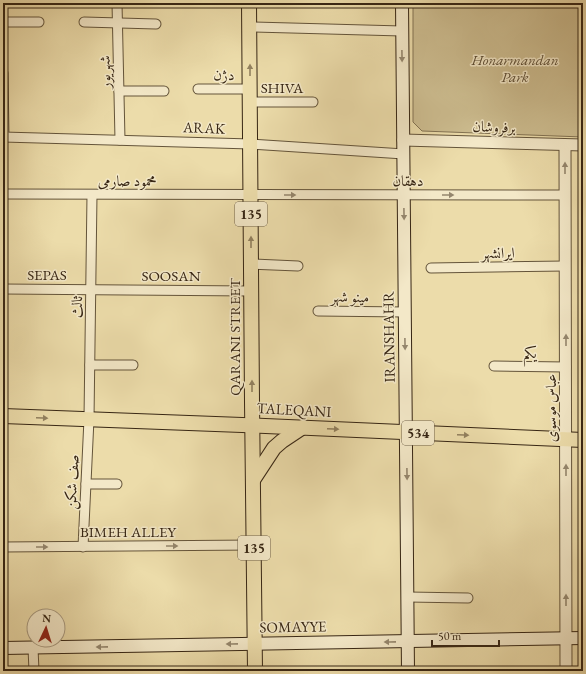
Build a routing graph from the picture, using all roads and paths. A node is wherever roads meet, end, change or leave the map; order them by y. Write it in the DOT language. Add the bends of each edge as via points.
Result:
graph roads {
  1 [pos="117,3"];
  2 [pos="250,3"];
  3 [pos="402,3"];
  4 [pos="3,22"];
  5 [pos="39,22"];
  6 [pos="84,22"];
  7 [pos="118,23"];
  8 [pos="156,24"];
  9 [pos="250,28"];
  10 [pos="402,31"];
  11 [pos="3,73"];
  12 [pos="3,81"];
  13 [pos="198,89"];
  14 [pos="119,91"];
  15 [pos="164,91"];
  16 [pos="250,96"];
  17 [pos="313,102"];
  18 [pos="3,136"];
  19 [pos="120,140"];
  20 [pos="403,140"];
  21 [pos="251,144"];
  22 [pos="565,144"];
  23 [pos="583,145"];
  24 [pos="404,154"];
  25 [pos="3,194"];
  26 [pos="92,194"];
  27 [pos="251,195"];
  28 [pos="404,195"];
  29 [pos="565,196"];
  30 [pos="251,264"];
  31 [pos="298,266"];
  32 [pos="565,266"];
  33 [pos="431,268"];
  34 [pos="3,289"];
  35 [pos="91,290"];
  36 [pos="251,291"];
  37 [pos="318,311"];
  38 [pos="405,312"];
  39 [pos="90,365"];
  40 [pos="133,365"];
  41 [pos="494,366"];
  42 [pos="566,367"];
  43 [pos="3,416"];
  44 [pos="89,419"];
  45 [pos="252,425"];
  46 [pos="303,427"];
  47 [pos="406,432"];
  48 [pos="566,439"];
  49 [pos="583,440"];
  50 [pos="253,480"];
  51 [pos="86,484"];
  52 [pos="117,484"];
  53 [pos="254,545"];
  54 [pos="3,547"];
  55 [pos="83,547"];
  56 [pos="408,597"];
  57 [pos="468,598"];
  58 [pos="583,638"];
  59 [pos="566,639"];
  60 [pos="408,641"];
  61 [pos="255,644"];
  62 [pos="66,647"];
  63 [pos="3,648"];
  64 [pos="26,648"];
  65 [pos="34,648"];
  66 [pos="34,671"];
  67 [pos="256,671"];
  68 [pos="408,671"];
  69 [pos="566,671"];
  1 -- 7 [label="street, شهریور"];
  2 -- 9 [label="main road, QARANI STREET / 135"];
  3 -- 10 [label="main road, IRANSHAHR"];
  4 -- 5 [label="street"];
  6 -- 7 [label="street"];
  7 -- 8 [label="street"];
  7 -- 14 [label="street, شهریور"];
  9 -- 10 [label="street"];
  16 -- 9 [label="main road, QARANI STREET / 135, one-way"];
  10 -- 20 [label="main road, IRANSHAHR, one-way"];
  11 -- 12 [label="street"];
  12 -- 18 [label="street"];
  13 -- 16 [label="street, دژن"];
  14 -- 15 [label="street"];
  14 -- 19 [label="street, شهریور"];
  16 -- 17 [label="street, SHIVA"];
  16 -- 21 [label="main road, QARANI STREET / 135"];
  18 -- 19 [label="street, ARAK"];
  19 -- 21 [label="street, ARAK"];
  20 -- 22 [label="street, برفروشان"];
  20 -- 24 [label="main road, IRANSHAHR"];
  21 -- 24 [label="street, ARAK"];
  21 -- 27 [label="main road, QARANI STREET / 135"];
  22 -- 23 [label="street, برفروشان"];
  29 -- 22 [label="street, عباس موسوی, one-way"];
  24 -- 28 [label="main road, IRANSHAHR"];
  25 -- 26 [label="street, محمود صارمی"];
  26 -- 27 [label="street, محمود صارمی"];
  26 -- 35 [label="street, ثالث"];
  27 -- 28 [label="street, دهقان, one-way"];
  30 -- 27 [label="main road, QARANI STREET / 135, one-way"];
  28 -- 29 [label="street, دهقان, one-way"];
  28 -- 38 [label="main road, IRANSHAHR, one-way"];
  29 -- 32 [label="street, عباس موسوی"];
  30 -- 31 [label="street"];
  30 -- 36 [label="main road, QARANI STREET / 135"];
  32 -- 33 [label="street, ایرانشهر"];
  42 -- 32 [label="street, عباس موسوی, one-way"];
  34 -- 35 [label="street, SEPAS"];
  35 -- 36 [label="street, SOOSAN"];
  35 -- 39 [label="street, ثالث"];
  45 -- 36 [label="main road, QARANI STREET / 135, one-way"];
  37 -- 38 [label="street, مینو شهر"];
  38 -- 47 [label="main road, IRANSHAHR, one-way"];
  39 -- 40 [label="street"];
  39 -- 44 [label="street, ثالث"];
  41 -- 42 [label="street, یکم"];
  42 -- 48 [label="street, عباس موسوی"];
  43 -- 44 [label="main road, TALEQANI / 534, one-way"];
  44 -- 45 [label="main road, TALEQANI / 534"];
  44 -- 51 [label="street, صف شکن"];
  45 -- 46 [label="main road, TALEQANI / 534"];
  45 -- 50 [label="main road, QARANI STREET / 135"];
  46 -- 47 [label="main road, TALEQANI / 534, one-way"];
  46 -- 50 [label="main road" via="274,448"];
  47 -- 48 [label="main road, TALEQANI / 534, one-way"];
  47 -- 56 [label="main road, IRANSHAHR, one-way"];
  48 -- 49 [label="main road, TALEQANI / 534"];
  59 -- 48 [label="street, عباس موسوی, one-way"];
  50 -- 53 [label="main road, QARANI STREET / 135"];
  51 -- 52 [label="street"];
  51 -- 55 [label="street, صف شکن"];
  55 -- 53 [label="street, BIMEH ALLEY, one-way"];
  53 -- 61 [label="main road, QARANI STREET / 135"];
  54 -- 55 [label="street, BIMEH ALLEY, one-way"];
  56 -- 57 [label="street"];
  56 -- 60 [label="main road, IRANSHAHR"];
  58 -- 59 [label="main road, SOMAYYE"];
  59 -- 60 [label="main road, SOMAYYE"];
  59 -- 69 [label="street, عباس موسوی"];
  60 -- 61 [label="main road, SOMAYYE, one-way"];
  60 -- 68 [label="main road, IRANSHAHR"];
  61 -- 62 [label="main road, SOMAYYE, one-way"];
  61 -- 67 [label="main road, QARANI STREET / 135"];
  63 -- 64 [label="main road, SOMAYYE"];
  65 -- 66 [label="street"];
}
